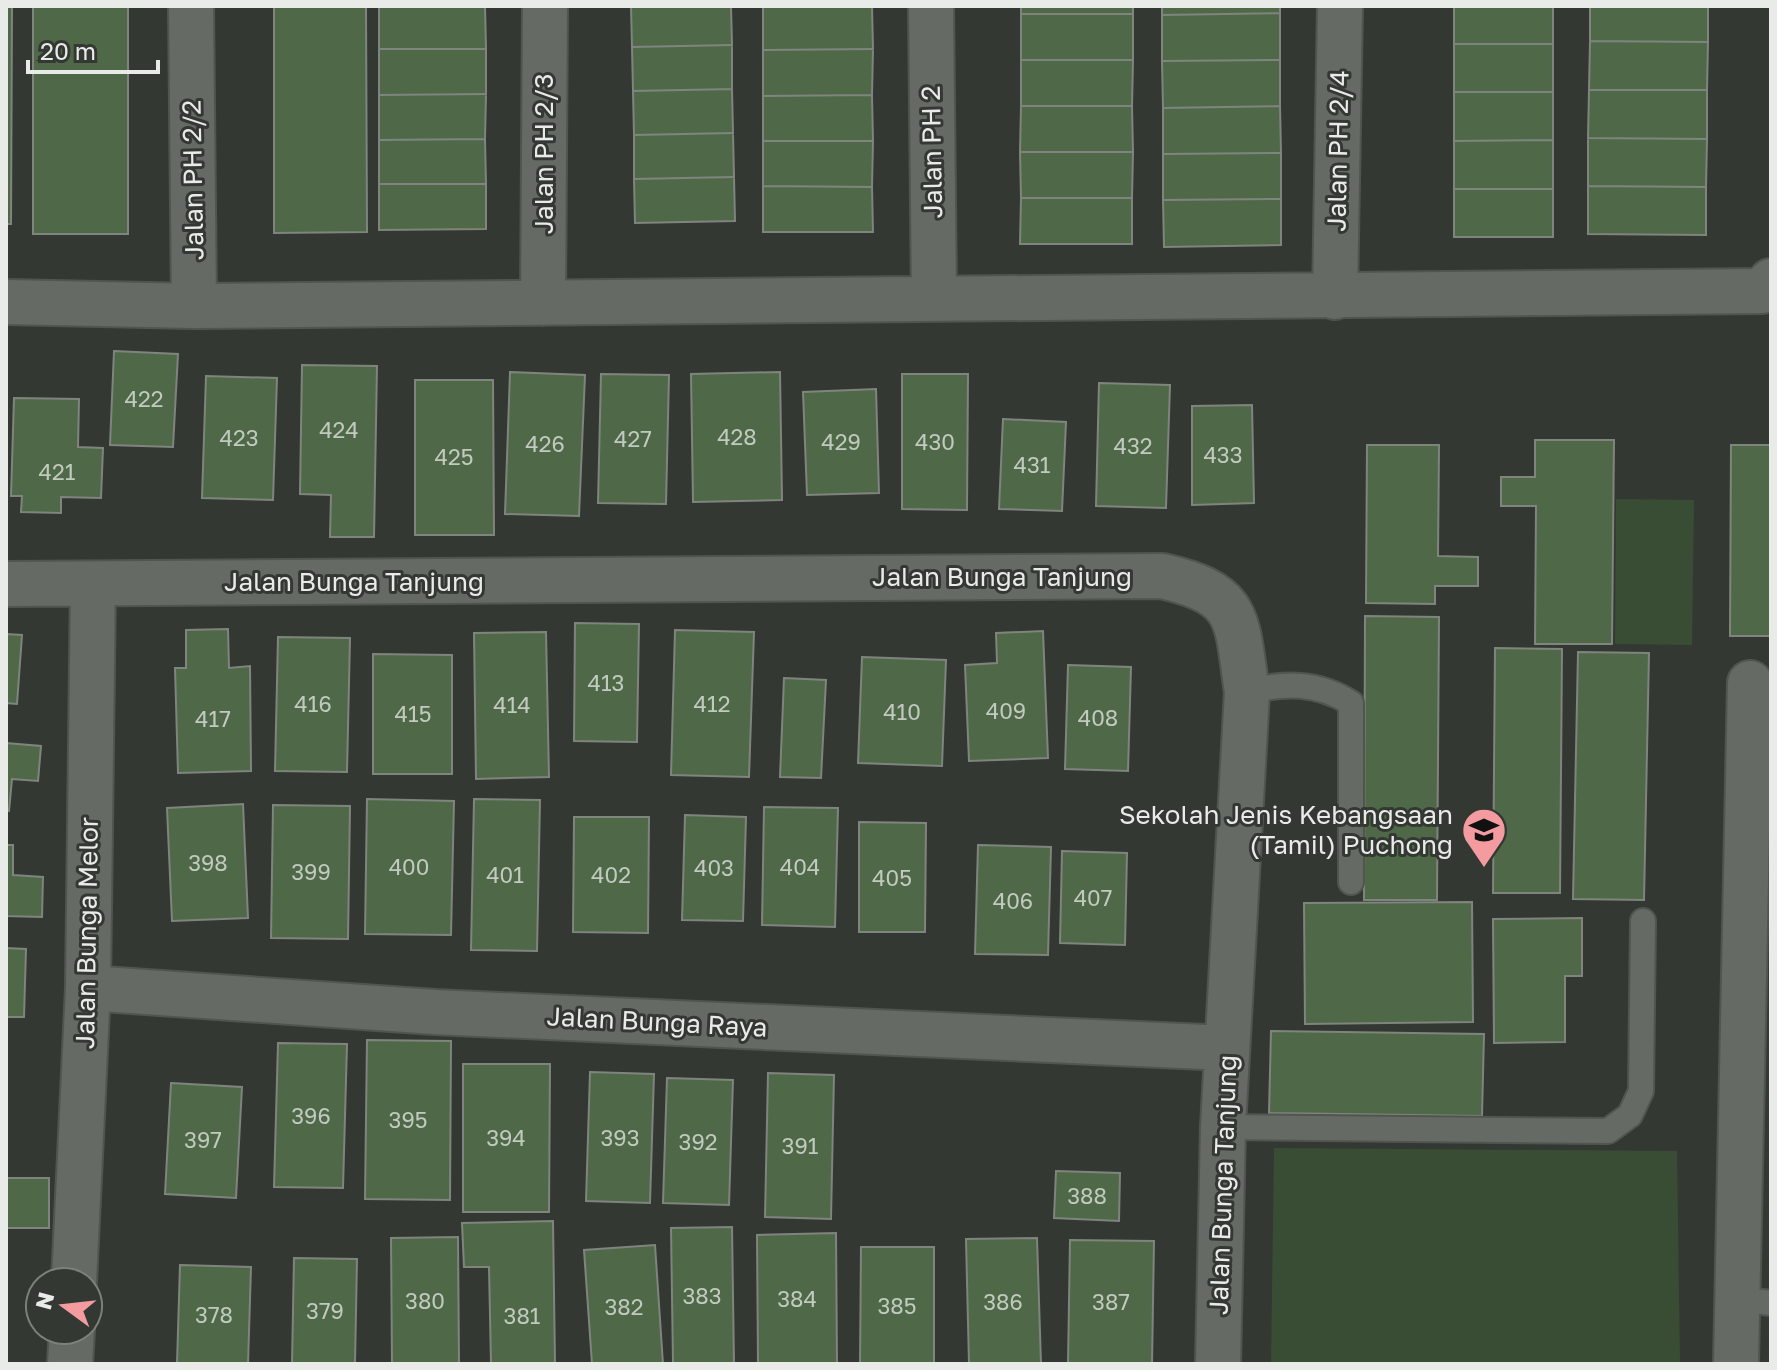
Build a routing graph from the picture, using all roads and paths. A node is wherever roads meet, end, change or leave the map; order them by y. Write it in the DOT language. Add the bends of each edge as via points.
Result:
graph roads {
  1 [pos="191,6"];
  2 [pos="545,6"];
  3 [pos="931,6"];
  4 [pos="1340,6"];
  5 [pos="1771,281"];
  6 [pos="1335,297"];
  7 [pos="934,299"];
  8 [pos="6,302"];
  9 [pos="543,303"];
  10 [pos="194,306"];
  11 [pos="6,584"];
  12 [pos="93,584"];
  13 [pos="1750,683"];
  14 [pos="1247,692"];
  15 [pos="1351,882"];
  16 [pos="1643,921"];
  17 [pos="88,988"];
  18 [pos="1227,1048"];
  19 [pos="1223,1127"];
  20 [pos="75,1266"];
  21 [pos="1754,1301"];
  22 [pos="1218,1364"];
  23 [pos="1736,1364"];
  1 -- 10 [label="street, Jalan PH 2/2"];
  2 -- 9 [label="street, Jalan PH 2/3"];
  3 -- 7 [label="street, Jalan PH 2"];
  4 -- 6 [label="street, Jalan PH 2/4"];
  5 -- 6 [label="street" via="1762,291"];
  6 -- 7 [label="street"];
  7 -- 9 [label="street"];
  8 -- 10 [label="street"];
  9 -- 10 [label="street"];
  11 -- 12 [label="street, Jalan Bunga Tanjung"];
  12 -- 14 [label="street, Jalan Bunga Tanjung" via="1162,576 1196,584 1223,601 1237,624"];
  12 -- 17 [label="street, Jalan Bunga Melor"];
  13 -- 21 [label="street"];
  14 -- 15 [label="lane" via="1293,685 1335,693 1351,703"];
  14 -- 18 [label="street, Jalan Bunga Tanjung"];
  16 -- 19 [label="lane" via="1641,1091 1630,1115 1608,1131"];
  17 -- 18 [label="street, Jalan Bunga Raya" via="435,1012"];
  17 -- 20 [label="street, Jalan Bunga Melor"];
  18 -- 19 [label="street, Jalan Bunga Tanjung"];
  19 -- 22 [label="street, Jalan Bunga Tanjung"];
  21 -- 23 [label="street"];
}
